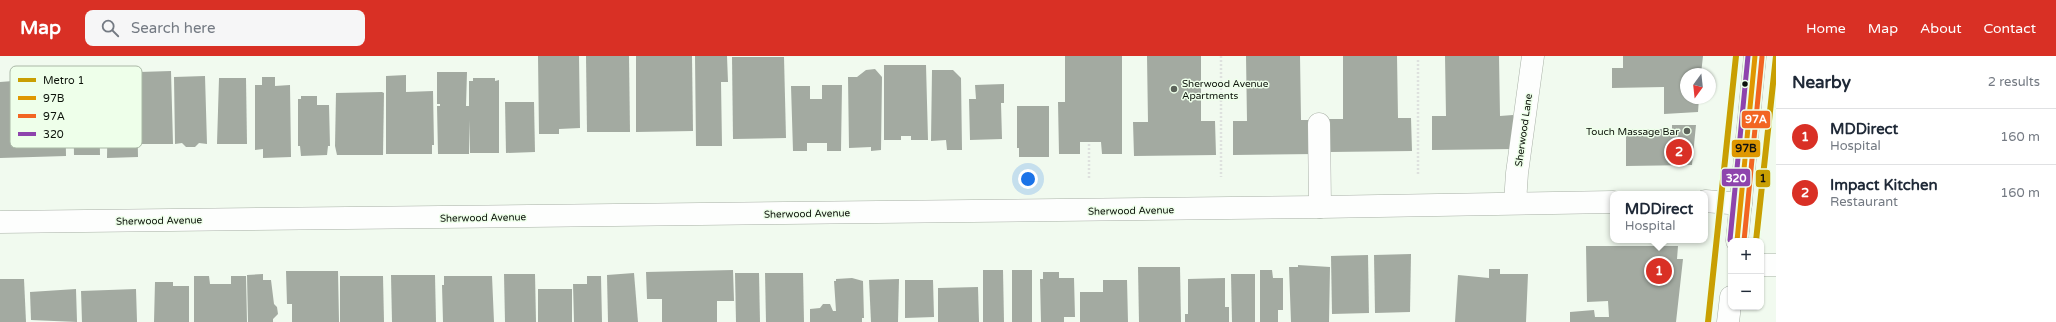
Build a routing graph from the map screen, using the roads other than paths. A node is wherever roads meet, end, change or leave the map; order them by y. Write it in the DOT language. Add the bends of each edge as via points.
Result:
graph roads {
  1 [pos="1533,56"];
  2 [pos="1755,56"];
  3 [pos="1319,124"];
  4 [pos="1708,201"];
  5 [pos="1610,202"];
  6 [pos="1515,203"];
  7 [pos="1741,204"];
  8 [pos="1320,207"];
  9 [pos="0,222"];
  10 [pos="1737,238"];
  11 [pos="1764,265"];
  12 [pos="1776,265"];
  13 [pos="1729,310"];
  14 [pos="1728,322"];
  1 -- 6 [label="street, Sherwood Lane"];
  2 -- 7 [label="street"];
  3 -- 8 [label="street"];
  4 -- 7 [label="street"];
  5 -- 6 [label="street, Sherwood Avenue"];
  6 -- 8 [label="street, Sherwood Avenue"];
  7 -- 10 [label="street"];
  8 -- 9 [label="street, Sherwood Avenue"];
  11 -- 12 [label="street"];
  13 -- 14 [label="street"];
}
